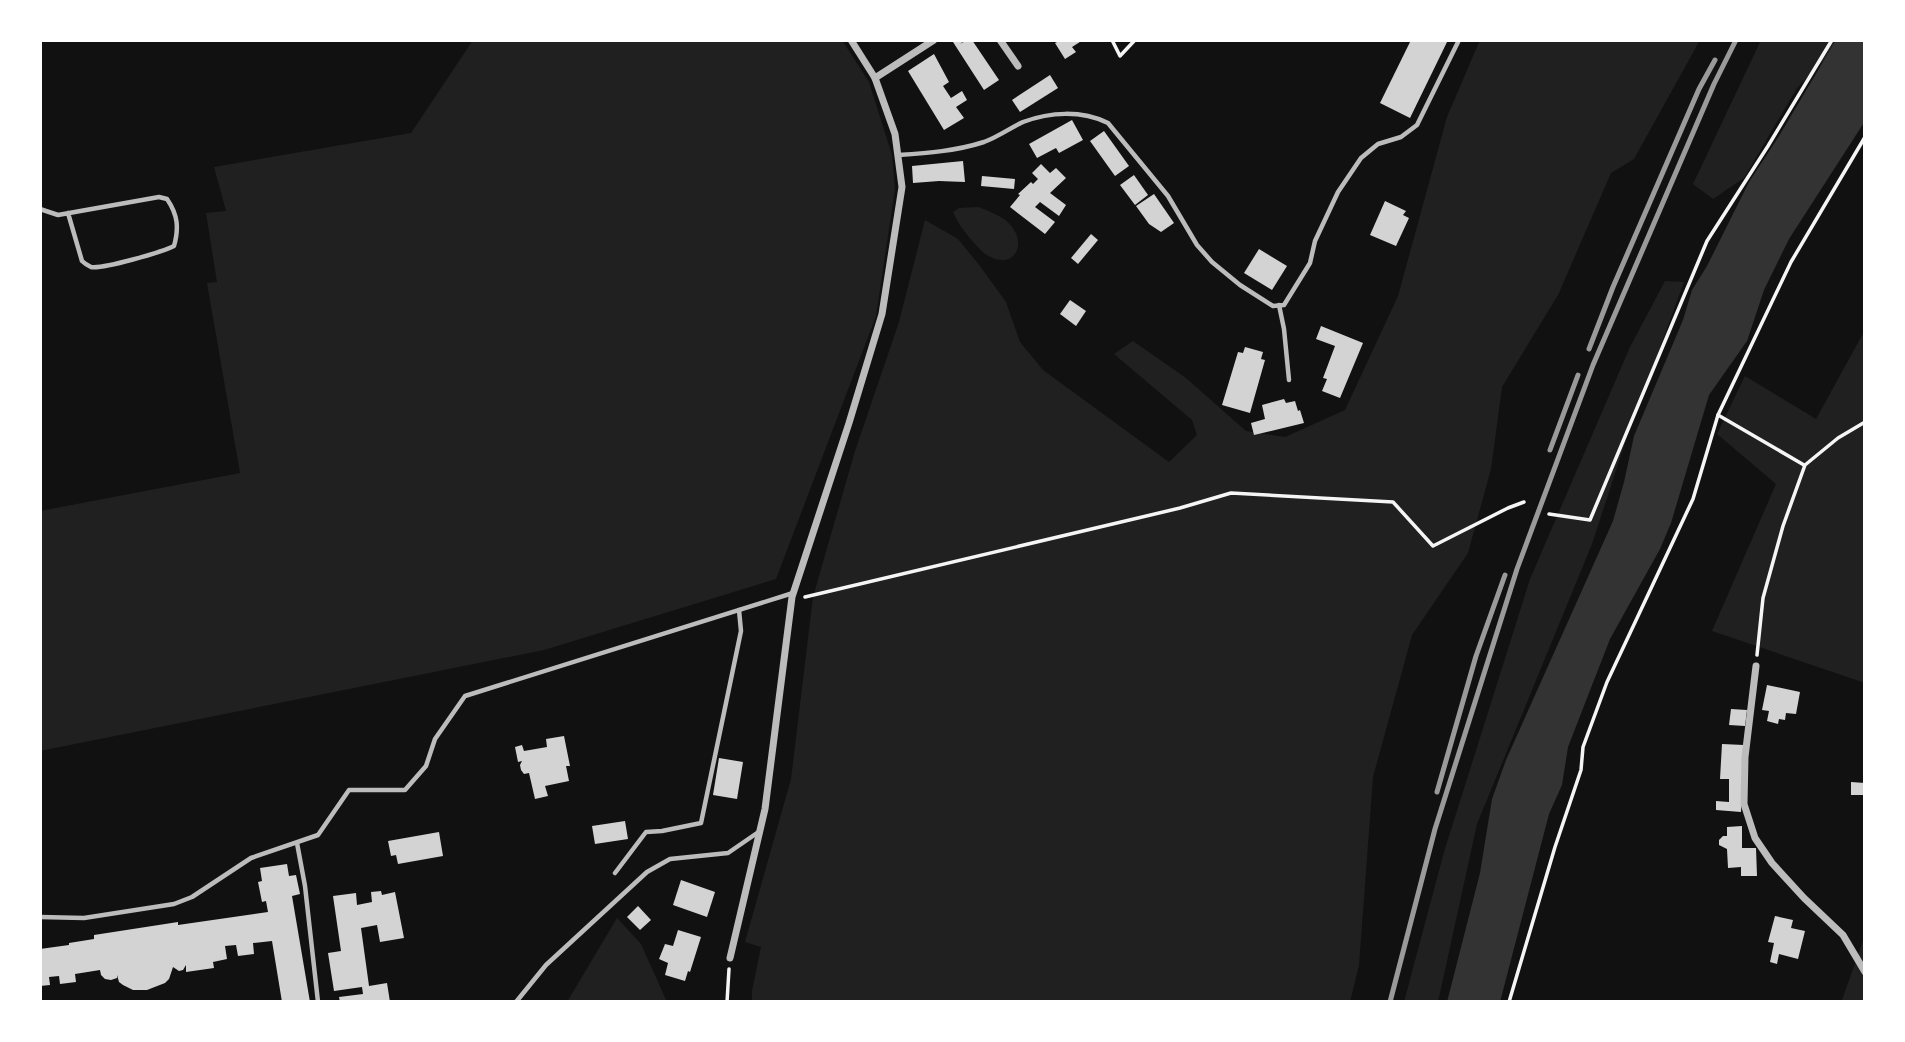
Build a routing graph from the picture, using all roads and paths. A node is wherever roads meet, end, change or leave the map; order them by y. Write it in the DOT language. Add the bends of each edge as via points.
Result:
graph roads {
  1 [pos="851,40"];
  2 [pos="934,40"];
  3 [pos="1000,40"];
  4 [pos="1112,40"];
  5 [pos="1135,40"];
  6 [pos="1459,40"];
  7 [pos="1832,40"];
  8 [pos="1018,66"];
  9 [pos="875,78"];
  10 [pos="1865,137"];
  11 [pos="898,155"];
  12 [pos="40,209"];
  13 [pos="68,213"];
  14 [pos="1279,305"];
  15 [pos="1289,380"];
  16 [pos="1718,415"];
  17 [pos="1865,422"];
  18 [pos="1805,466"];
  19 [pos="1524,502"];
  20 [pos="1549,514"];
  21 [pos="793,595"];
  22 [pos="739,610"];
  23 [pos="1756,666"];
  24 [pos="760,830"];
  25 [pos="297,843"];
  26 [pos="615,873"];
  27 [pos="40,917"];
  28 [pos="730,958"];
  29 [pos="1865,972"];
  30 [pos="318,1002"];
  31 [pos="516,1002"];
  32 [pos="727,1002"];
  33 [pos="1509,1002"];
  1 -- 9 [label="street"];
  2 -- 9 [label="street"];
  3 -- 8 [label="street"];
  4 -- 5 [label="path" via="1120,56"];
  6 -- 14 [label="lane" via="1417,125 1361,158 1338,192 1310,262 1284,305"];
  7 -- 20 [label="path" via="1707,240 1590,520"];
  9 -- 11 [label="street"];
  10 -- 16 [label="path" via="1791,262"];
  11 -- 14 [label="lane" via="950,151 1045,115 1097,117 1108,123 1168,196 1212,262 1240,285 1273,306"];
  11 -- 21 [label="street" via="902,187 882,314"];
  12 -- 13 [label="lane"];
  13 -- 13 [label="lane" via="159,197 173,207 178,231 174,246 164,251 90,267 82,261"];
  14 -- 15 [label="lane"];
  16 -- 18 [label="path"];
  16 -- 33 [label="path" via="1693,499 1607,682 1583,747 1581,769"];
  17 -- 18 [label="path"];
  18 -- 23 [label="path" via="1763,598"];
  19 -- 21 [label="path" via="1433,546 1394,502 1231,493 806,597"];
  21 -- 22 [label="lane"];
  21 -- 24 [label="street"];
  22 -- 25 [label="lane" via="466,696 435,739 426,766 405,790 349,790 318,835"];
  22 -- 26 [label="lane" via="741,631 701,823 646,832"];
  23 -- 29 [label="street" via="1744,804 1755,838 1772,863 1843,935"];
  24 -- 28 [label="street"];
  24 -- 31 [label="lane" via="728,853 670,859 647,872 546,965"];
  25 -- 27 [label="lane" via="251,858 174,905 84,918"];
  25 -- 30 [label="lane"];
  28 -- 32 [label="path"];
}
